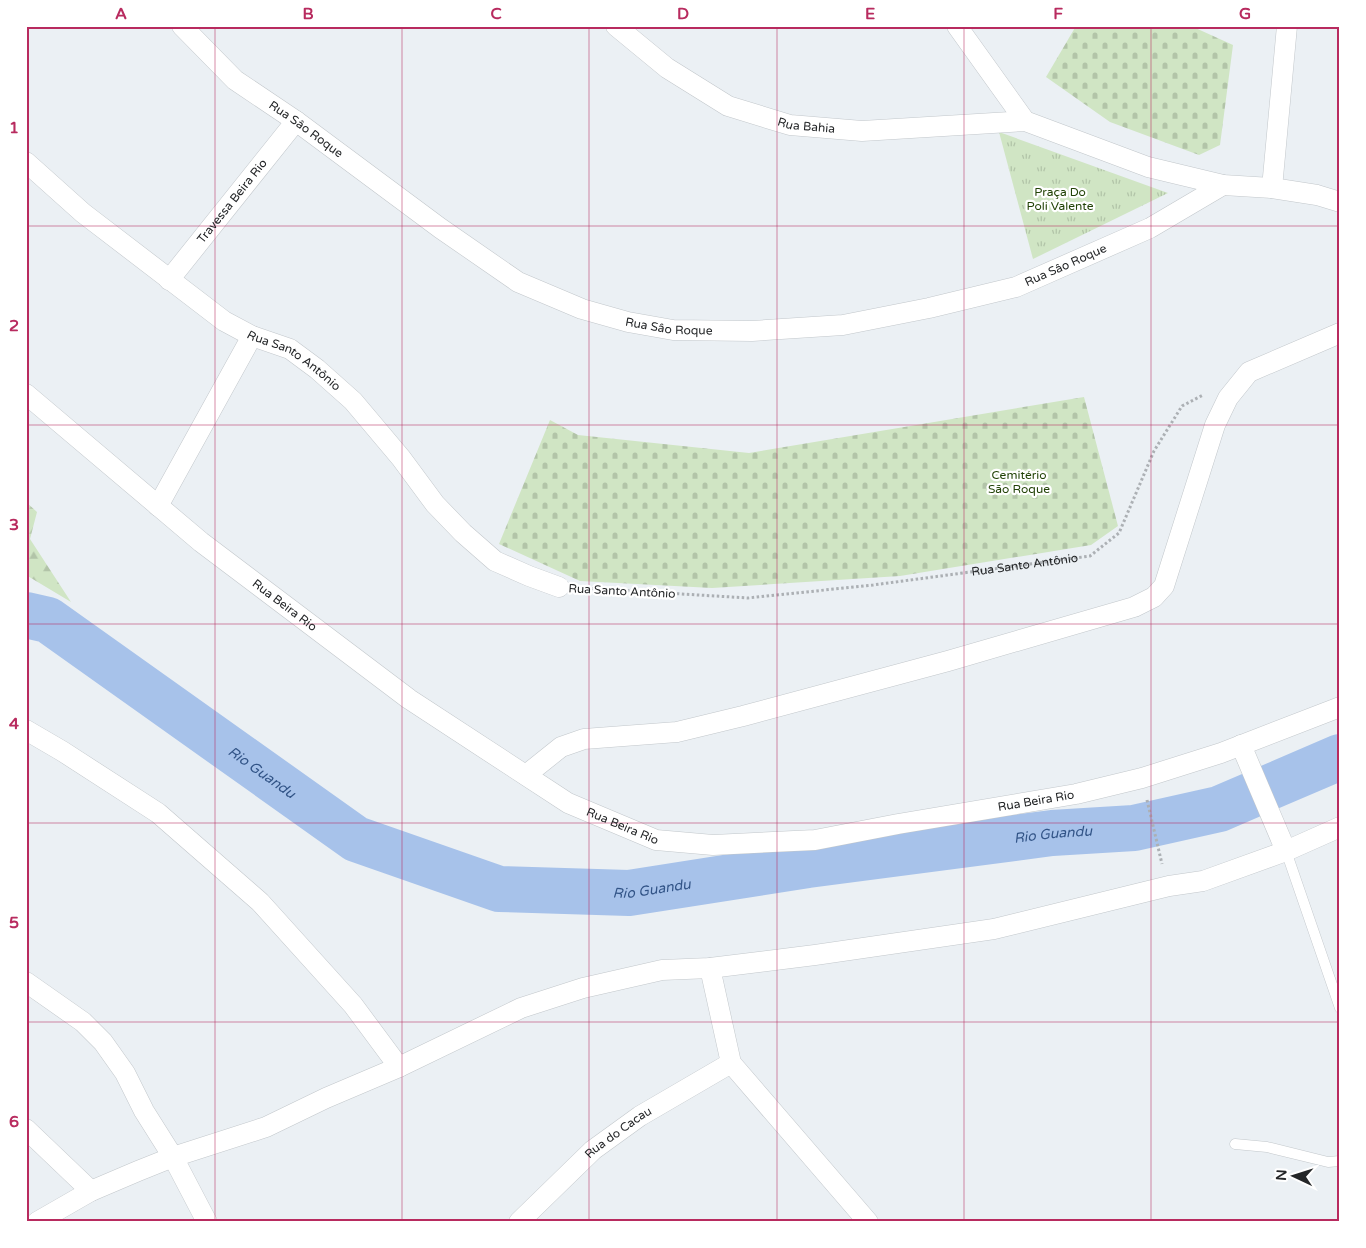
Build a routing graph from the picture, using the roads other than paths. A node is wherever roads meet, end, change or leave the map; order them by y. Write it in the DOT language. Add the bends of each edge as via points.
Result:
graph roads {
  1 [pos="182,26"];
  2 [pos="616,26"];
  3 [pos="957,26"];
  4 [pos="1287,26"];
  5 [pos="1025,121"];
  6 [pos="296,122"];
  7 [pos="26,162"];
  8 [pos="1223,185"];
  9 [pos="1272,188"];
  10 [pos="1340,202"];
  11 [pos="169,280"];
  12 [pos="1340,333"];
  13 [pos="252,336"];
  14 [pos="26,394"];
  15 [pos="158,506"];
  16 [pos="559,587"];
  17 [pos="1340,707"];
  18 [pos="26,730"];
  19 [pos="1241,746"];
  20 [pos="526,775"];
  21 [pos="1340,827"];
  22 [pos="1282,842"];
  23 [pos="710,968"];
  24 [pos="26,982"];
  25 [pos="1340,1008"];
  26 [pos="731,1063"];
  27 [pos="399,1067"];
  28 [pos="26,1128"];
  29 [pos="1235,1144"];
  30 [pos="173,1157"];
  31 [pos="1340,1161"];
  32 [pos="91,1191"];
  33 [pos="37,1222"];
  34 [pos="207,1222"];
  35 [pos="519,1222"];
  36 [pos="868,1222"];
  1 -- 6 [label="street, Rua Sâo Roque" via="235,80"];
  2 -- 5 [label="street, Rua Bahia" via="668,68 728,106 790,125 862,131"];
  3 -- 5 [label="street"];
  4 -- 9 [label="street"];
  5 -- 8 [label="street" via="1148,167"];
  6 -- 8 [label="street, Rua Sâo Roque" via="518,282 582,309 673,330 752,331 843,325 1016,287 1150,228"];
  6 -- 11 [label="street, Travessa Beira Rio"];
  7 -- 11 [label="street, Rua Santo Antônio" via="83,213"];
  8 -- 9 [label="street"];
  9 -- 10 [label="street"];
  11 -- 13 [label="street, Rua Santo Antônio" via="224,321"];
  12 -- 20 [label="street" via="1249,372 1228,398 1214,425 1164,586 1154,597 1134,607 948,661 743,716 677,732 584,739 561,748"];
  13 -- 15 [label="street"];
  13 -- 16 [label="street, Rua Santo Antônio" via="290,349 318,368 353,401 435,504 495,561"];
  14 -- 15 [label="street, Rua Beira Rio"];
  15 -- 20 [label="street, Rua Beira Rio" via="281,604 410,699"];
  17 -- 19 [label="street, Rua Beira Rio"];
  18 -- 27 [label="street" via="158,812 260,902 353,1005"];
  19 -- 20 [label="street, Rua Beira Rio" via="1142,778 1076,794 815,840 713,845 656,840 568,803"];
  19 -- 22 [label="street"];
  21 -- 22 [label="street"];
  22 -- 23 [label="street" via="1203,880 994,929"];
  22 -- 25 [label="lane"];
  23 -- 26 [label="street"];
  23 -- 27 [label="street" via="662,970 583,988 521,1008"];
  24 -- 30 [label="street" via="83,1022 103,1042"];
  26 -- 35 [label="street, Rua do Cacau" via="640,1116 593,1150"];
  26 -- 36 [label="street"];
  27 -- 30 [label="street" via="266,1127"];
  28 -- 32 [label="street"];
  29 -- 31 [label="lane" via="1267,1147 1328,1162"];
  30 -- 32 [label="street"];
  30 -- 34 [label="street"];
  32 -- 33 [label="street"];
}
